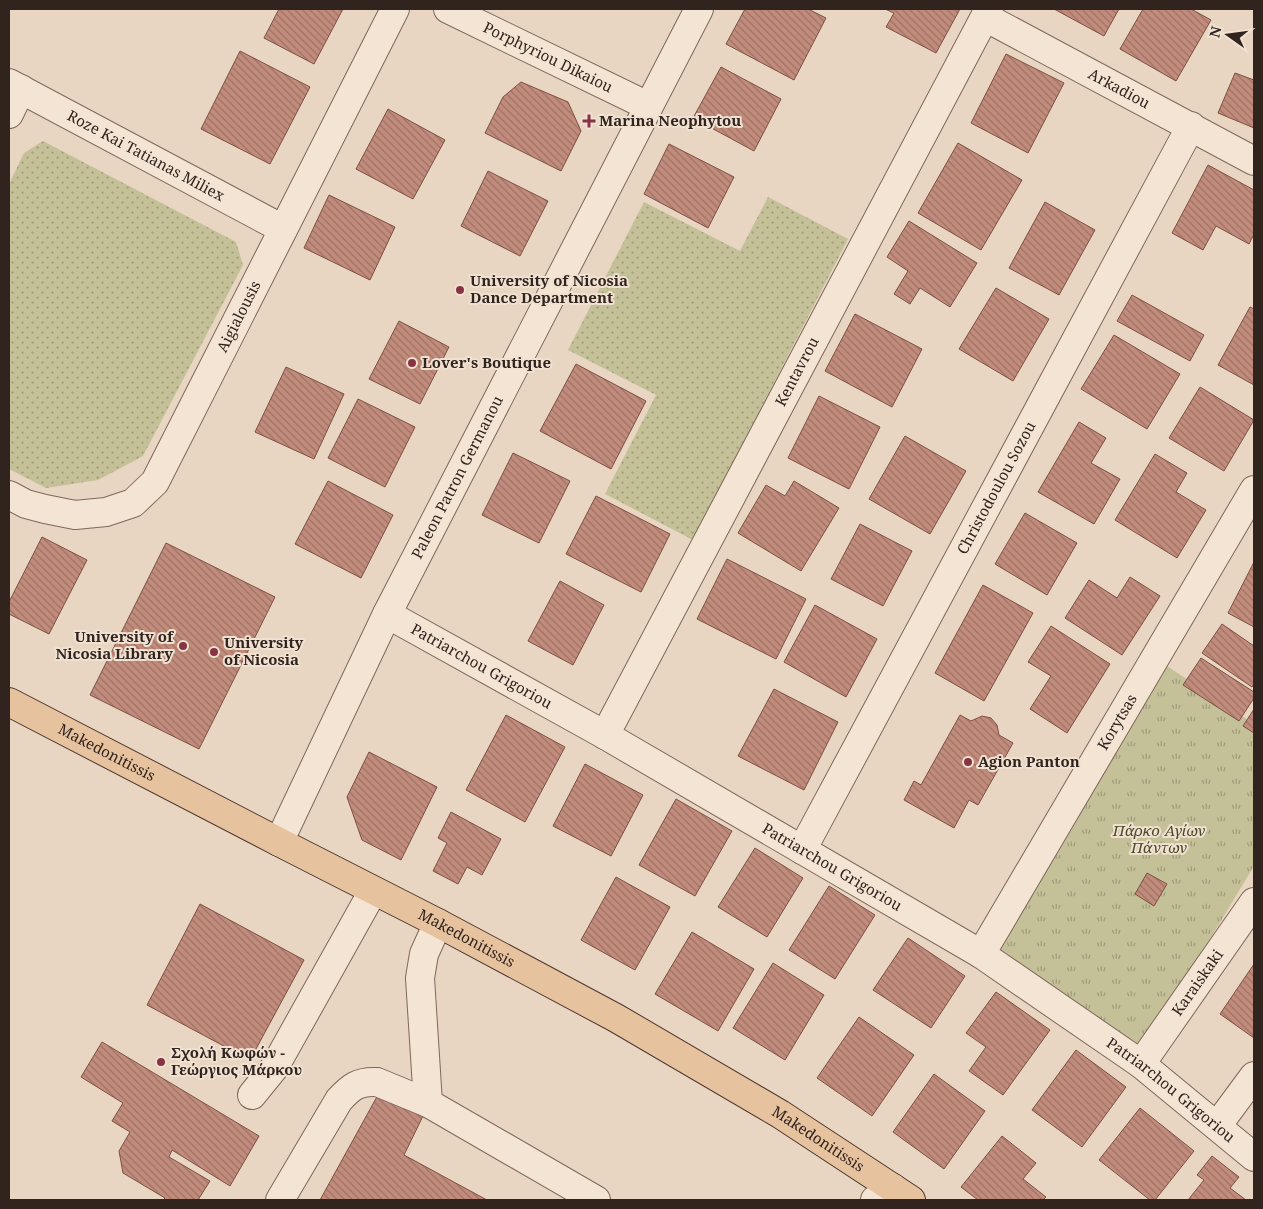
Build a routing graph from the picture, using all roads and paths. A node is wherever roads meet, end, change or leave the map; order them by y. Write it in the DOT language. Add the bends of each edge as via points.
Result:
graph roads {
  1 [pos="395,9"];
  2 [pos="448,9"];
  3 [pos="699,9"];
  4 [pos="987,13"];
  5 [pos="15,86"];
  6 [pos="648,106"];
  7 [pos="9,114"];
  8 [pos="1190,126"];
  9 [pos="1254,161"];
  10 [pos="282,229"];
  11 [pos="1254,490"];
  12 [pos="9,495"];
  13 [pos="387,614"];
  14 [pos="9,702"];
  15 [pos="605,735"];
  16 [pos="279,842"];
  17 [pos="802,850"];
  18 [pos="373,891"];
  19 [pos="1254,902"];
  20 [pos="438,923"];
  21 [pos="981,954"];
  22 [pos="1141,1064"];
  23 [pos="1254,1076"];
  24 [pos="252,1094"];
  25 [pos="428,1103"];
  26 [pos="1217,1126"];
  27 [pos="1254,1157"];
  28 [pos="893,1196"];
  29 [pos="280,1200"];
  30 [pos="596,1200"];
  1 -- 10 [label="street, Aigialousis"];
  2 -- 6 [label="street, Porphyriou Dikaiou"];
  3 -- 6 [label="street, Paleon Patron Germanou"];
  4 -- 8 [label="street, Arkadiou"];
  4 -- 15 [label="street, Kentavrou"];
  5 -- 7 [label="street"];
  5 -- 10 [label="street, Roze Kai Tatianas Miliex"];
  6 -- 13 [label="street, Paleon Patron Germanou"];
  8 -- 9 [label="street, Arkadiou"];
  8 -- 17 [label="street, Christodoulou Sozou"];
  10 -- 12 [label="street, Aigialousis" via="155,482 133,503 106,512 75,516 26,504"];
  11 -- 21 [label="street, Korytsas"];
  13 -- 15 [label="street, Patriarchou Grigoriou"];
  13 -- 16 [label="street, Paleon Patron Germanou"];
  14 -- 16 [label="main road, Makedonitissis"];
  15 -- 17 [label="street, Patriarchou Grigoriou"];
  16 -- 18 [label="main road, Makedonitissis"];
  17 -- 21 [label="street, Patriarchou Grigoriou"];
  18 -- 20 [label="main road, Makedonitissis"];
  18 -- 24 [label="street" via="274,1068"];
  19 -- 22 [label="street, Karaiskaki"];
  20 -- 25 [label="street" via="424,954 420,978"];
  20 -- 28 [label="main road, Makedonitissis" via="616,1018 780,1114"];
  21 -- 22 [label="street, Patriarchou Grigoriou"];
  22 -- 26 [label="street, Patriarchou Grigoriou"];
  23 -- 26 [label="street"];
  25 -- 29 [label="street" via="377,1082 350,1088 339,1100"];
  25 -- 30 [label="street"];
  26 -- 27 [label="street, Patriarchou Grigoriou"];
}
